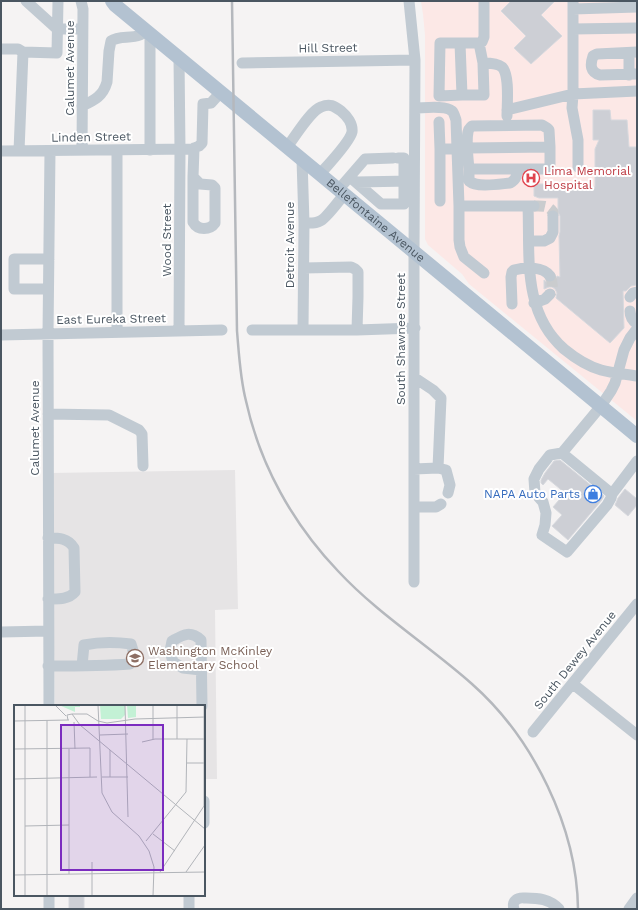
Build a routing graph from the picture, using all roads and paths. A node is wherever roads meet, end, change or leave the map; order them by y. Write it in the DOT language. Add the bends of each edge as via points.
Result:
graph roads {
  1 [pos="26,1"];
  2 [pos="58,1"];
  3 [pos="408,1"];
  4 [pos="484,1"];
  5 [pos="111,2"];
  6 [pos="83,4"];
  7 [pos="573,5"];
  8 [pos="637,7"];
  9 [pos="637,28"];
  10 [pos="57,29"];
  11 [pos="82,29"];
  12 [pos="573,29"];
  13 [pos="147,31"];
  14 [pos="460,43"];
  15 [pos="479,43"];
  16 [pos="1,49"];
  17 [pos="23,52"];
  18 [pos="633,53"];
  19 [pos="179,58"];
  20 [pos="415,60"];
  21 [pos="242,63"];
  22 [pos="484,63"];
  23 [pos="573,64"];
  24 [pos="591,64"];
  25 [pos="633,74"];
  26 [pos="637,91"];
  27 [pos="221,92"];
  28 [pos="573,94"];
  29 [pos="462,95"];
  30 [pos="82,106"];
  31 [pos="415,108"];
  32 [pos="507,110"];
  33 [pos="440,122"];
  34 [pos="507,126"];
  35 [pos="287,147"];
  36 [pos="550,147"];
  37 [pos="194,148"];
  38 [pos="463,148"];
  39 [pos="440,149"];
  40 [pos="82,150"];
  41 [pos="117,150"];
  42 [pos="150,150"];
  43 [pos="180,150"];
  44 [pos="1,151"];
  45 [pos="19,151"];
  46 [pos="50,151"];
  47 [pos="302,159"];
  48 [pos="578,167"];
  49 [pos="469,169"];
  50 [pos="518,169"];
  51 [pos="320,174"];
  52 [pos="193,176"];
  53 [pos="408,178"];
  54 [pos="353,179"];
  55 [pos="342,192"];
  56 [pos="440,201"];
  57 [pos="459,210"];
  58 [pos="553,216"];
  59 [pos="304,223"];
  60 [pos="529,241"];
  61 [pos="414,251"];
  62 [pos="49,259"];
  63 [pos="304,268"];
  64 [pos="530,268"];
  65 [pos="484,273"];
  66 [pos="550,276"];
  67 [pos="48,289"];
  68 [pos="550,294"];
  69 [pos="534,302"];
  70 [pos="512,304"];
  71 [pos="630,311"];
  72 [pos="637,324"];
  73 [pos="415,328"];
  74 [pos="637,329"];
  75 [pos="222,330"];
  76 [pos="252,330"];
  77 [pos="303,330"];
  78 [pos="357,330"];
  79 [pos="179,331"];
  80 [pos="117,332"];
  81 [pos="48,334"];
  82 [pos="1,335"];
  83 [pos="618,373"];
  84 [pos="637,376"];
  85 [pos="415,378"];
  86 [pos="601,406"];
  87 [pos="48,414"];
  88 [pos="637,436"];
  89 [pos="562,453"];
  90 [pos="637,461"];
  91 [pos="143,466"];
  92 [pos="438,468"];
  93 [pos="414,469"];
  94 [pos="448,493"];
  95 [pos="612,494"];
  96 [pos="441,504"];
  97 [pos="415,507"];
  98 [pos="48,538"];
  99 [pos="414,582"];
  100 [pos="48,599"];
  101 [pos="637,604"];
  102 [pos="48,631"];
  103 [pos="1,632"];
  104 [pos="48,666"];
  105 [pos="82,666"];
  106 [pos="201,670"];
  107 [pos="573,684"];
  108 [pos="49,705"];
  109 [pos="202,705"];
  110 [pos="533,732"];
  111 [pos="637,735"];
  112 [pos="49,896"];
  113 [pos="189,896"];
  114 [pos="637,898"];
  115 [pos="49,909"];
  116 [pos="189,909"];
  117 [pos="514,909"];
  118 [pos="559,909"];
  119 [pos="630,909"];
  1 -- 10 [label="street"];
  2 -- 10 [label="street"];
  3 -- 20 [label="street, South Shawnee Street"];
  4 -- 15 [label="street" via="484,37"];
  5 -- 13 [label="main road, Bellefontaine Avenue"];
  6 -- 11 [label="street, Calumet Avenue"];
  7 -- 8 [label="street"];
  7 -- 12 [label="street"];
  9 -- 12 [label="street"];
  10 -- 11 [label="street"];
  10 -- 17 [label="street" via="57,53"];
  11 -- 30 [label="street, Calumet Avenue"];
  12 -- 23 [label="street"];
  13 -- 19 [label="main road, Bellefontaine Avenue"];
  13 -- 30 [label="street" via="140,35 114,38 110,41 106,87 98,98"];
  13 -- 42 [label="street"];
  14 -- 15 [label="street"];
  14 -- 29 [label="street"];
  14 -- 29 [label="street" via="440,43 439,96"];
  15 -- 22 [label="street"];
  16 -- 17 [label="street"];
  17 -- 45 [label="street"];
  18 -- 24 [label="street" via="596,54"];
  18 -- 25 [label="street"];
  19 -- 27 [label="main road, Bellefontaine Avenue"];
  19 -- 43 [label="street, Wood Street"];
  20 -- 21 [label="street, Hill Street"];
  20 -- 31 [label="street, South Shawnee Street"];
  22 -- 29 [label="street" via="484,95"];
  22 -- 32 [label="street" via="501,66 506,73"];
  23 -- 24 [label="street"];
  23 -- 28 [label="street"];
  24 -- 25 [label="street" via="595,74"];
  26 -- 28 [label="street"];
  27 -- 35 [label="main road, Bellefontaine Avenue"];
  27 -- 37 [label="street" via="211,103 203,104 202,143"];
  28 -- 32 [label="street"];
  28 -- 48 [label="street"];
  30 -- 40 [label="street, Calumet Avenue"];
  31 -- 38 [label="street" via="445,108 452,111"];
  31 -- 53 [label="street, South Shawnee Street"];
  32 -- 34 [label="street"];
  33 -- 39 [label="street"];
  34 -- 36 [label="street" via="542,125 549,130"];
  34 -- 38 [label="street" via="472,126 469,128"];
  35 -- 47 [label="main road, Bellefontaine Avenue"];
  35 -- 51 [label="street" via="316,110 329,105 343,113 351,124 352,134"];
  36 -- 38 [label="street"];
  36 -- 50 [label="street" via="549,168"];
  37 -- 43 [label="street, Linden Street"];
  37 -- 52 [label="street"];
  38 -- 39 [label="street"];
  38 -- 49 [label="street"];
  38 -- 57 [label="street"];
  39 -- 56 [label="street"];
  40 -- 41 [label="street, Linden Street"];
  40 -- 46 [label="street, Linden Street"];
  41 -- 42 [label="street, Linden Street"];
  41 -- 80 [label="street"];
  42 -- 43 [label="street, Linden Street"];
  43 -- 79 [label="street, Wood Street"];
  44 -- 45 [label="street, Linden Street"];
  45 -- 46 [label="street, Linden Street"];
  46 -- 62 [label="street, Calumet Avenue"];
  47 -- 51 [label="main road, Bellefontaine Avenue"];
  47 -- 59 [label="street, Detroit Avenue"];
  49 -- 50 [label="street"];
  49 -- 50 [label="street" via="469,181 477,185 510,184 517,178"];
  51 -- 55 [label="main road, Bellefontaine Avenue"];
  53 -- 54 [label="street"];
  53 -- 54 [label="street" via="404,158 393,158 365,159"];
  53 -- 54 [label="street" via="404,204 381,204"];
  53 -- 61 [label="street, South Shawnee Street"];
  54 -- 55 [label="street"];
  55 -- 59 [label="street" via="324,219 315,223"];
  55 -- 61 [label="main road, Bellefontaine Avenue"];
  57 -- 60 [label="street" via="530,208"];
  57 -- 65 [label="street" via="458,240 461,252"];
  58 -- 60 [label="street" via="553,232 550,238 544,241"];
  59 -- 63 [label="street, Detroit Avenue"];
  60 -- 64 [label="street"];
  61 -- 73 [label="street, South Shawnee Street"];
  61 -- 86 [label="main road, Bellefontaine Avenue"];
  62 -- 67 [label="street, Calumet Avenue"];
  62 -- 67 [label="street" via="14,259 14,289"];
  63 -- 77 [label="street, Detroit Avenue"];
  63 -- 78 [label="street" via="351,267 358,272"];
  64 -- 66 [label="street" via="543,270"];
  64 -- 69 [label="street"];
  64 -- 70 [label="street" via="512,272"];
  67 -- 81 [label="street, Calumet Avenue"];
  68 -- 69 [label="street" via="545,299"];
  69 -- 83 [label="street" via="546,328 566,350 592,366"];
  71 -- 72 [label="street" via="630,316"];
  73 -- 78 [label="street"];
  73 -- 85 [label="street, South Shawnee Street"];
  74 -- 83 [label="street" via="624,350"];
  75 -- 79 [label="street, East Eureka Street"];
  76 -- 77 [label="street"];
  77 -- 78 [label="street"];
  79 -- 80 [label="street, East Eureka Street"];
  80 -- 81 [label="street, East Eureka Street"];
  81 -- 82 [label="street, East Eureka Street"];
  81 -- 87 [label="street, Calumet Avenue"];
  83 -- 84 [label="street"];
  83 -- 86 [label="street" via="611,391"];
  85 -- 92 [label="street" via="441,398"];
  85 -- 93 [label="street, South Shawnee Street"];
  86 -- 88 [label="main road, Bellefontaine Avenue"];
  86 -- 89 [label="street"];
  87 -- 91 [label="street" via="109,415 139,430 142,434"];
  87 -- 98 [label="street, Calumet Avenue"];
  89 -- 95 [label="street"];
  89 -- 95 [label="street" via="550,455 534,479 535,493 543,502 546,513 542,535 567,552 607,505"];
  90 -- 95 [label="street"];
  92 -- 93 [label="street"];
  92 -- 94 [label="street" via="446,470 450,485"];
  93 -- 97 [label="street, South Shawnee Street"];
  96 -- 97 [label="street" via="436,507"];
  97 -- 99 [label="street, South Shawnee Street"];
  98 -- 100 [label="street, Calumet Avenue"];
  98 -- 100 [label="street" via="61,538 71,543 74,548 75,592 64,598"];
  100 -- 102 [label="street, Calumet Avenue"];
  101 -- 107 [label="street, South Dewey Avenue"];
  102 -- 103 [label="street"];
  102 -- 104 [label="street, Calumet Avenue"];
  104 -- 105 [label="street"];
  104 -- 108 [label="street, Calumet Avenue"];
  106 -- 109 [label="street"];
  107 -- 110 [label="street, South Dewey Avenue"];
  107 -- 111 [label="street"];
  112 -- 115 [label="street"];
  113 -- 116 [label="street"];
  114 -- 119 [label="street"];
  117 -- 118 [label="street" via="515,901 520,898 539,898"];
}
